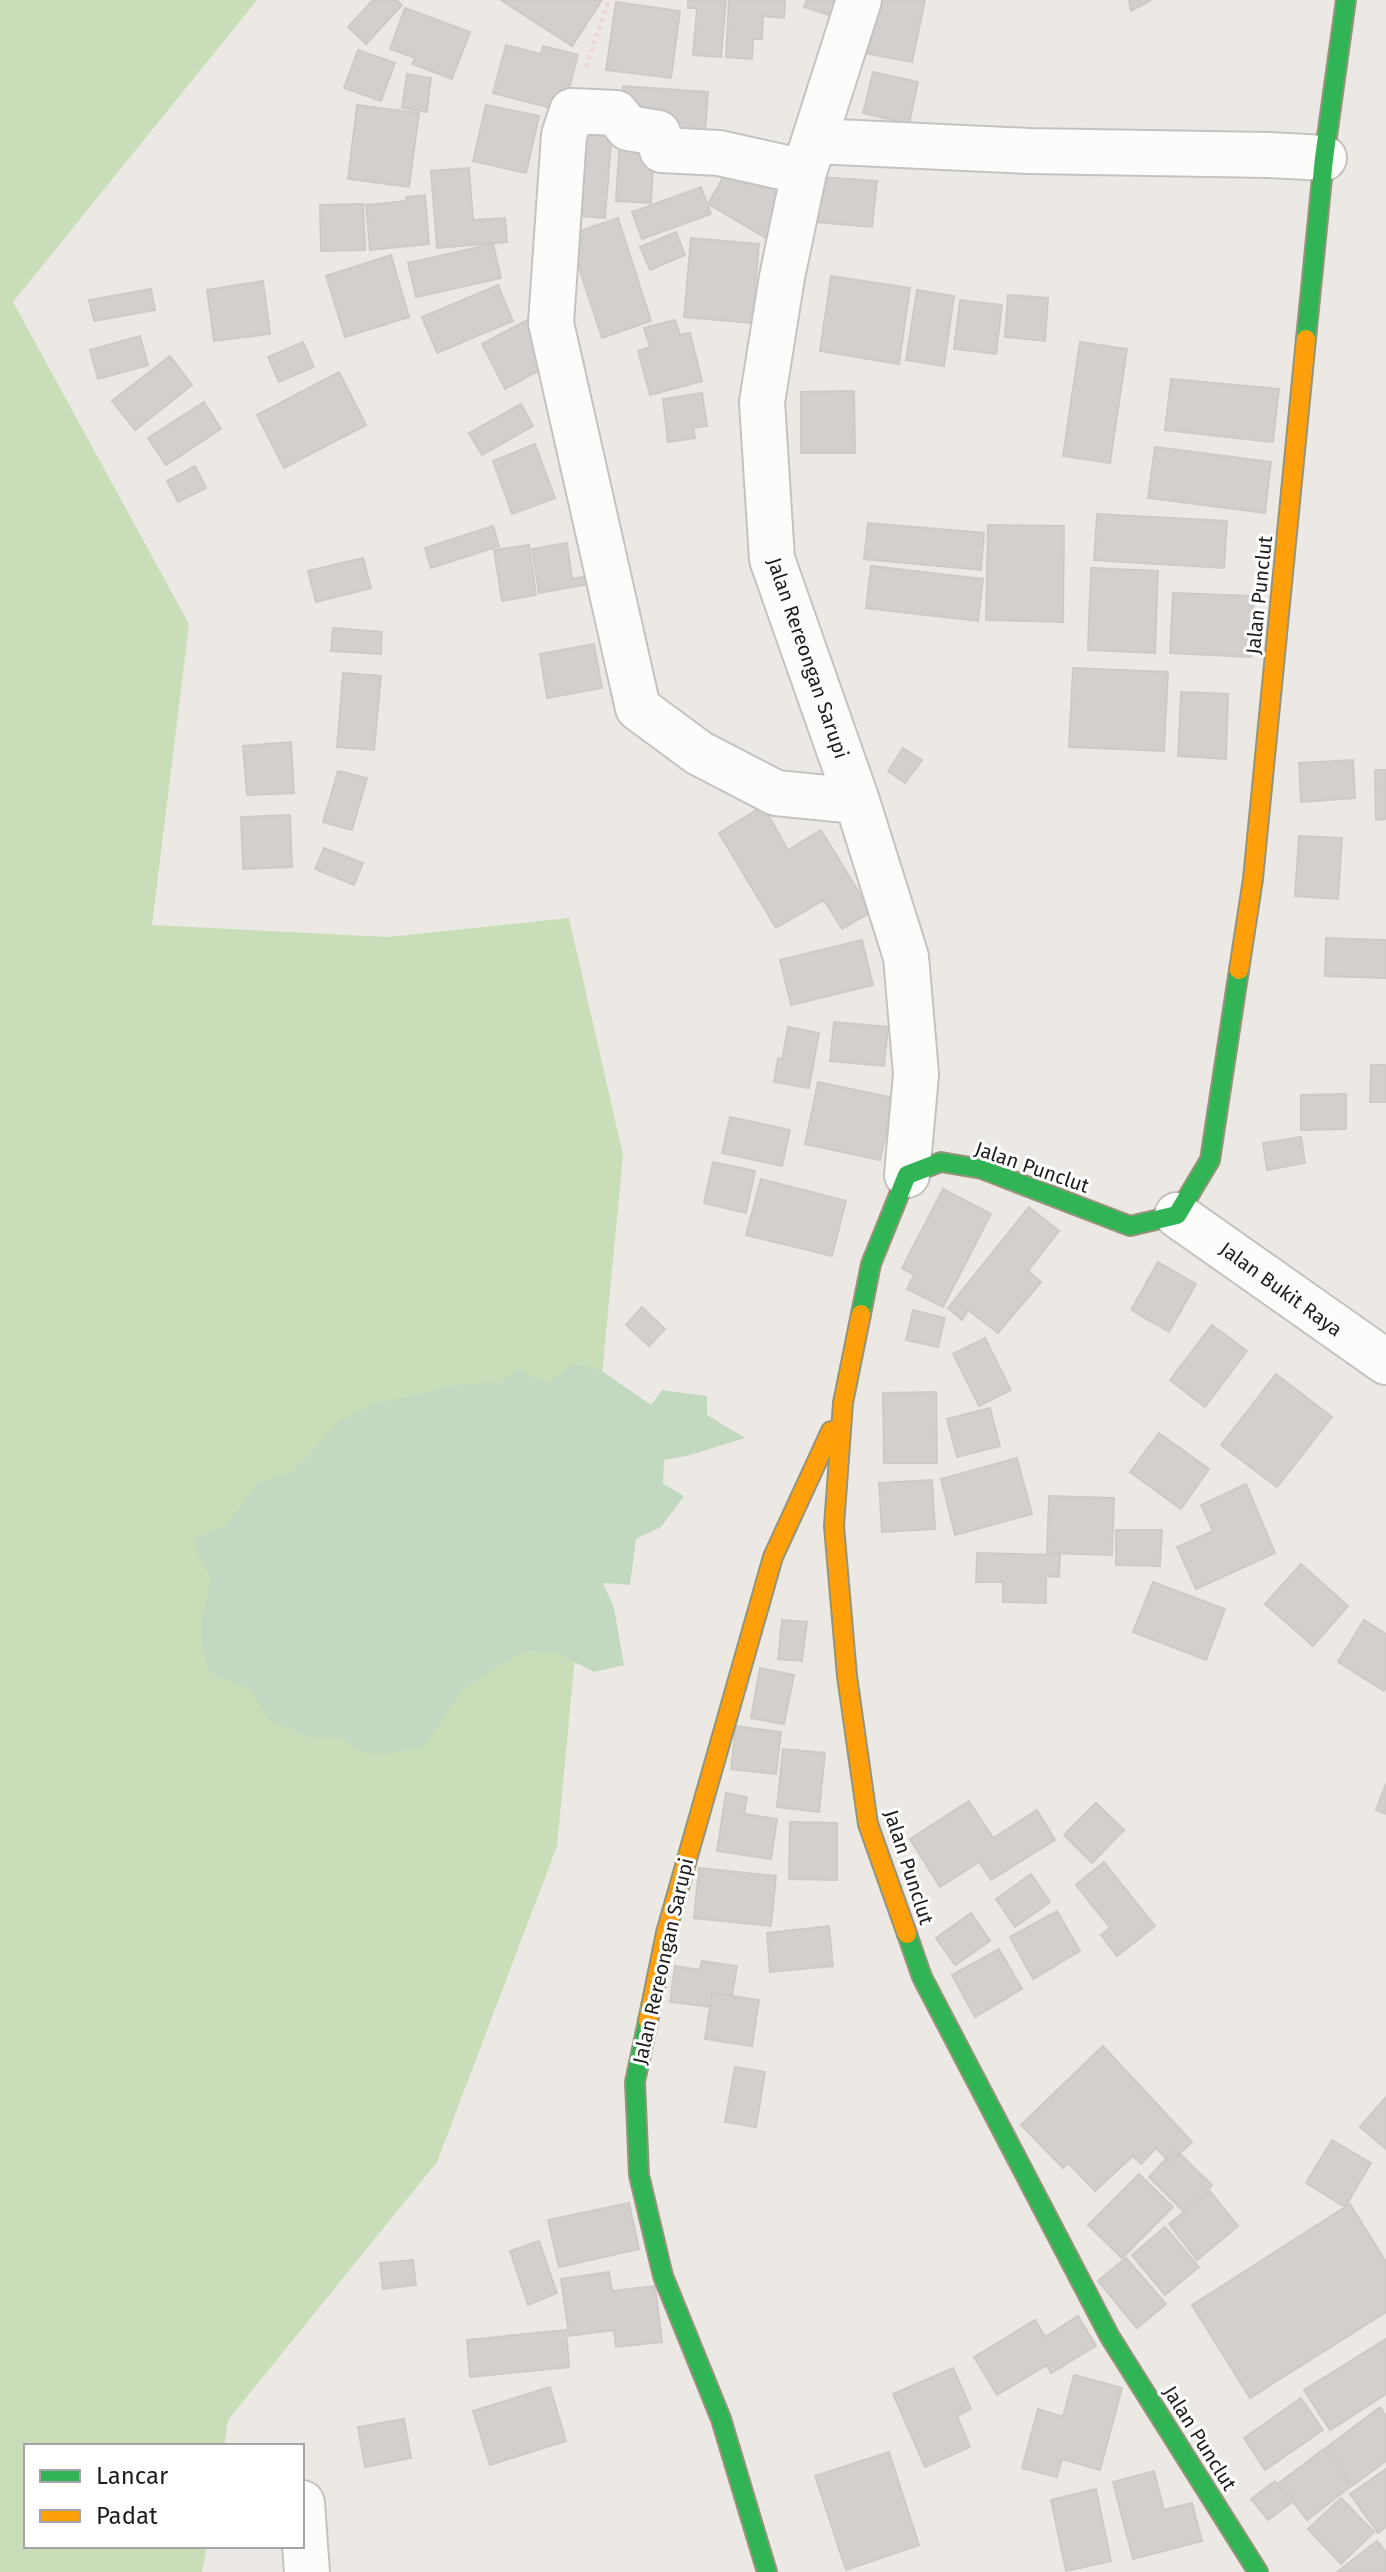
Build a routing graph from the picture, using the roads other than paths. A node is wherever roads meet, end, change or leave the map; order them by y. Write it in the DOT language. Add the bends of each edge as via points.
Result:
graph roads {
  1 [pos="859,0"];
  2 [pos="1346,0"];
  3 [pos="809,157"];
  4 [pos="1324,158"];
  5 [pos="857,801"];
  6 [pos="907,1175"];
  7 [pos="1177,1215"];
  8 [pos="1386,1362"];
  9 [pos="843,1403"];
  10 [pos="304,2531"];
  11 [pos="307,2572"];
  12 [pos="767,2572"];
  13 [pos="1258,2572"];
  1 -- 3 [label="street, Jalan Rereongan Sarupi"];
  2 -- 4 [label="main road, Jalan Punclut"];
  3 -- 4 [label="street" via="1029,151"];
  3 -- 5 [label="street, Jalan Rereongan Sarupi" via="762,402 772,559"];
  3 -- 5 [label="street" via="662,150 658,133 628,128 616,113 572,111 564,135 551,323 638,708 699,753 776,793"];
  4 -- 7 [label="main road, Jalan Punclut" via="1253,879 1210,1160"];
  5 -- 6 [label="street, Jalan Rereongan Sarupi" via="906,957 916,1074"];
  6 -- 7 [label="main road, Jalan Punclut" via="941,1162 982,1169 1130,1226"];
  6 -- 9 [label="main road, Jalan Punclut" via="871,1264"];
  7 -- 8 [label="street, Jalan Bukit Raya"];
  9 -- 12 [label="main road, Jalan Rereongan Sarupi" via="773,1557 666,1933 635,2082 639,2175 663,2276 721,2419"];
  9 -- 13 [label="main road, Jalan Punclut" via="834,1526 847,1676 868,1824 917,1963 1110,2337"];
  10 -- 11 [label="street"];
}
